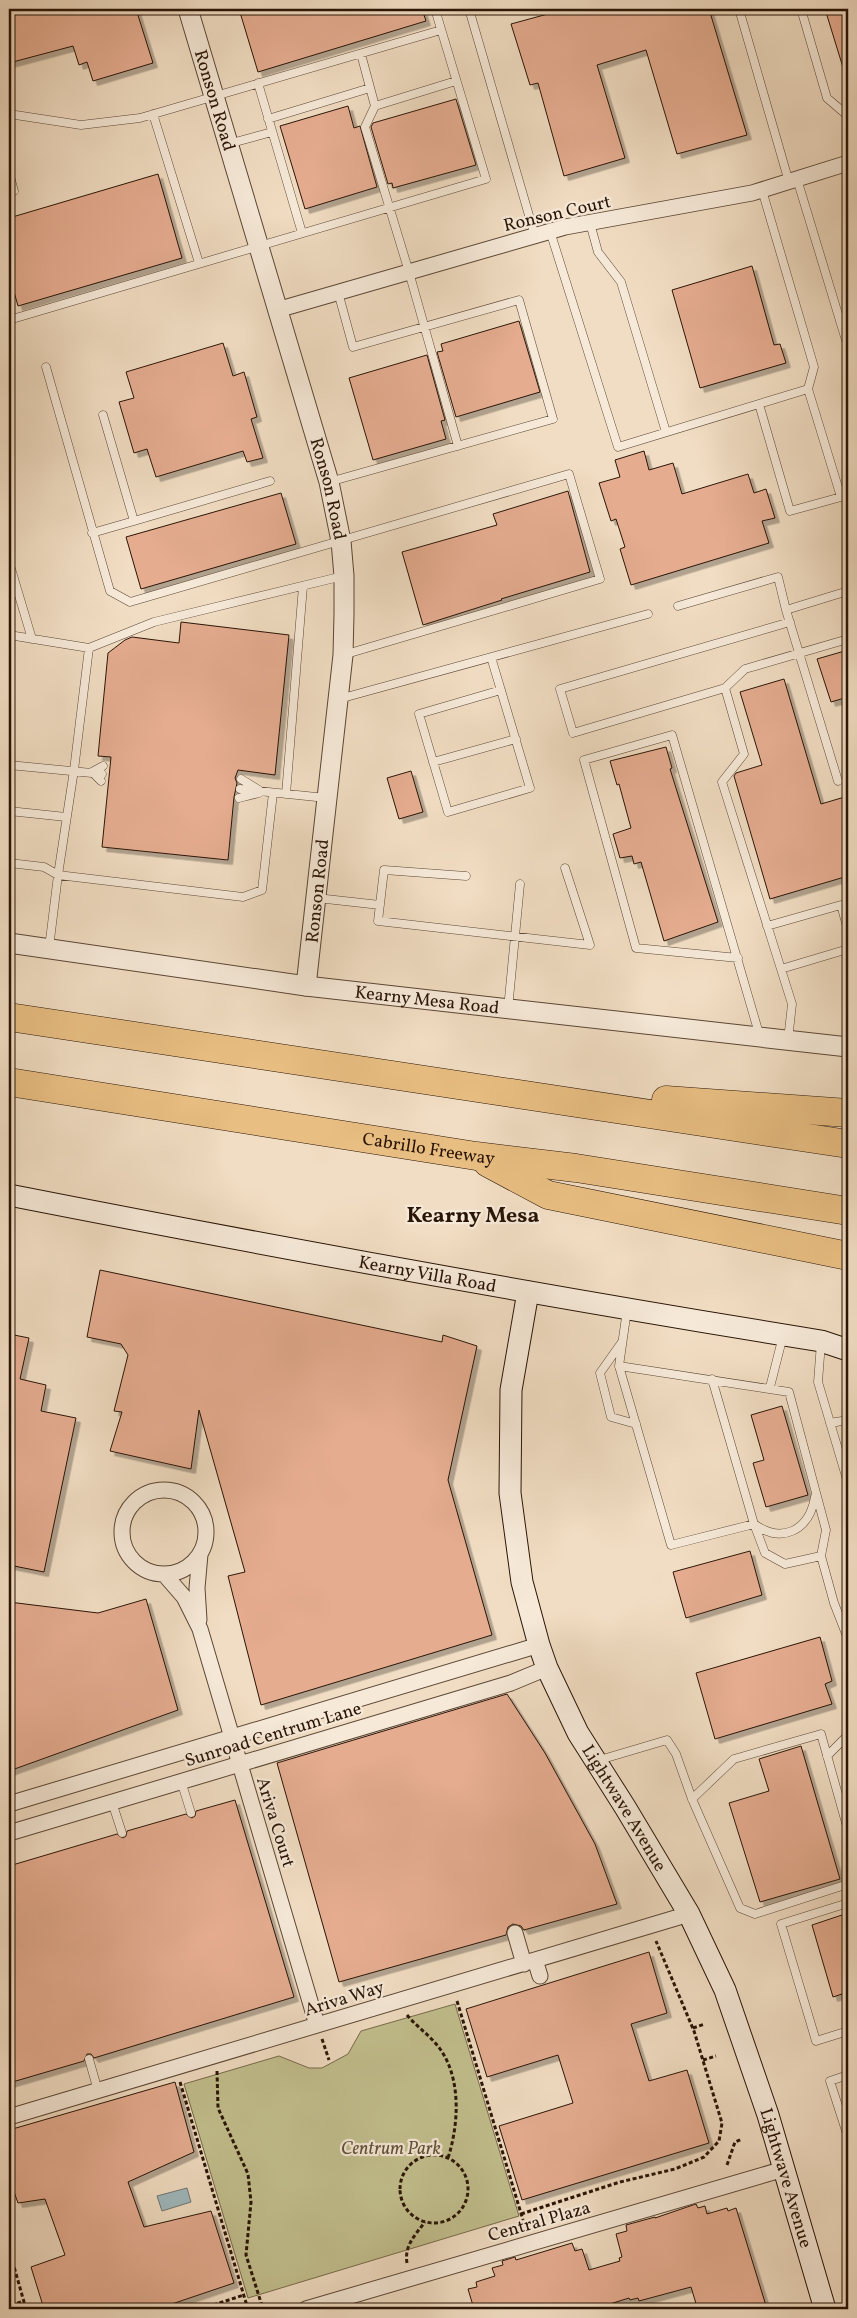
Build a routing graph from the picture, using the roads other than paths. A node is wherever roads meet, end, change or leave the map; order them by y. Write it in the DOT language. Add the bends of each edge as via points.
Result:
graph roads {
  1 [pos="188,9"];
  2 [pos="435,9"];
  3 [pos="469,9"];
  4 [pos="739,9"];
  5 [pos="801,9"];
  6 [pos="441,30"];
  7 [pos="361,54"];
  8 [pos="456,81"];
  9 [pos="258,83"];
  10 [pos="370,88"];
  11 [pos="214,96"];
  12 [pos="375,106"];
  13 [pos="9,114"];
  14 [pos="153,114"];
  15 [pos="848,116"];
  16 [pos="268,119"];
  17 [pos="272,132"];
  18 [pos="228,144"];
  19 [pos="848,163"];
  20 [pos="9,173"];
  21 [pos="793,180"];
  22 [pos="762,190"];
  23 [pos="14,191"];
  24 [pos="389,208"];
  25 [pos="590,222"];
  26 [pos="550,231"];
  27 [pos="302,233"];
  28 [pos="535,236"];
  29 [pos="258,245"];
  30 [pos="199,263"];
  31 [pos="409,272"];
  32 [pos="338,292"];
  33 [pos="277,310"];
  34 [pos="9,320"];
  35 [pos="425,327"];
  36 [pos="848,347"];
  37 [pos="46,367"];
  38 [pos="808,389"];
  39 [pos="759,404"];
  40 [pos="103,415"];
  41 [pos="666,432"];
  42 [pos="458,446"];
  43 [pos="270,481"];
  44 [pos="329,482"];
  45 [pos="134,521"];
  46 [pos="92,533"];
  47 [pos="341,541"];
  48 [pos="9,562"];
  49 [pos="344,576"];
  50 [pos="304,586"];
  51 [pos="848,591"];
  52 [pos="678,606"];
  53 [pos="786,610"];
  54 [pos="648,614"];
  55 [pos="790,622"];
  56 [pos="9,635"];
  57 [pos="848,638"];
  58 [pos="32,639"];
  59 [pos="89,648"];
  60 [pos="799,654"];
  61 [pos="343,655"];
  62 [pos="491,657"];
  63 [pos="725,688"];
  64 [pos="501,690"];
  65 [pos="337,700"];
  66 [pos="516,739"];
  67 [pos="433,762"];
  68 [pos="9,765"];
  69 [pos="74,770"];
  70 [pos="92,772"];
  71 [pos="241,779"];
  72 [pos="838,781"];
  73 [pos="240,789"];
  74 [pos="263,792"];
  75 [pos="273,793"];
  76 [pos="286,794"];
  77 [pos="239,798"];
  78 [pos="326,798"];
  79 [pos="9,811"];
  80 [pos="66,817"];
  81 [pos="9,862"];
  82 [pos="565,868"];
  83 [pos="58,875"];
  84 [pos="466,876"];
  85 [pos="520,884"];
  86 [pos="316,898"];
  87 [pos="380,905"];
  88 [pos="767,926"];
  89 [pos="848,930"];
  90 [pos="515,936"];
  91 [pos="9,943"];
  92 [pos="48,949"];
  93 [pos="848,949"];
  94 [pos="738,958"];
  95 [pos="781,969"];
  96 [pos="306,986"];
  97 [pos="508,1008"];
  98 [pos="9,1017"];
  99 [pos="760,1037"];
  100 [pos="788,1040"];
  101 [pos="848,1047"];
  102 [pos="9,1082"];
  103 [pos="448,1084"];
  104 [pos="848,1113"];
  105 [pos="848,1144"];
  106 [pos="476,1156"];
  107 [pos="9,1195"];
  108 [pos="848,1211"];
  109 [pos="848,1256"];
  110 [pos="528,1292"];
  111 [pos="627,1309"];
  112 [pos="784,1335"];
  113 [pos="623,1340"];
  114 [pos="821,1341"];
  115 [pos="848,1350"];
  116 [pos="619,1366"];
  117 [pos="712,1379"];
  118 [pos="770,1388"];
  119 [pos="848,1420"];
  120 [pos="830,1423"];
  121 [pos="636,1424"];
  122 [pos="848,1483"];
  123 [pos="815,1494"];
  124 [pos="754,1524"];
  125 [pos="200,1554"];
  126 [pos="821,1556"];
  127 [pos="164,1574"];
  128 [pos="200,1629"];
  129 [pos="848,1639"];
  130 [pos="539,1645"];
  131 [pos="546,1668"];
  132 [pos="848,1735"];
  133 [pos="233,1737"];
  134 [pos="827,1756"];
  135 [pos="595,1761"];
  136 [pos="239,1764"];
  137 [pos="181,1781"];
  138 [pos="692,1799"];
  139 [pos="112,1802"];
  140 [pos="9,1804"];
  141 [pos="191,1813"];
  142 [pos="848,1830"];
  143 [pos="9,1833"];
  144 [pos="122,1833"];
  145 [pos="848,1884"];
  146 [pos="848,1904"];
  147 [pos="689,1914"];
  148 [pos="515,1933"];
  149 [pos="529,1962"];
  150 [pos="540,1976"];
  151 [pos="317,2025"];
  152 [pos="848,2031"];
  153 [pos="89,2059"];
  154 [pos="848,2075"];
  155 [pos="98,2091"];
  156 [pos="9,2117"];
  157 [pos="848,2137"];
  158 [pos="784,2169"];
  159 [pos="306,2309"];
  160 [pos="825,2309"];
  1 -- 11 [label="street, Ronson Road"];
  2 -- 6 [label="lane"];
  3 -- 28 [label="lane"];
  4 -- 21 [label="lane"];
  5 -- 15 [label="lane" via="827,98"];
  6 -- 7 [label="lane"];
  6 -- 8 [label="lane"];
  7 -- 9 [label="lane"];
  7 -- 10 [label="lane"];
  8 -- 12 [label="lane"];
  8 -- 24 [label="lane" via="486,180"];
  9 -- 11 [label="lane"];
  9 -- 16 [label="lane"];
  10 -- 12 [label="lane"];
  10 -- 16 [label="lane"];
  11 -- 14 [label="lane"];
  11 -- 18 [label="street, Ronson Road"];
  12 -- 24 [label="lane" via="365,127"];
  13 -- 14 [label="lane" via="82,125"];
  14 -- 30 [label="lane"];
  16 -- 17 [label="lane"];
  17 -- 18 [label="lane"];
  17 -- 27 [label="lane"];
  18 -- 29 [label="street, Ronson Road"];
  19 -- 21 [label="street, Ronson Court"];
  20 -- 23 [label="lane"];
  21 -- 22 [label="street, Ronson Court"];
  21 -- 36 [label="lane"];
  22 -- 25 [label="street, Ronson Court"];
  22 -- 38 [label="lane" via="814,368"];
  24 -- 27 [label="lane"];
  24 -- 31 [label="lane"];
  25 -- 26 [label="street, Ronson Court"];
  25 -- 41 [label="lane" via="598,252 621,282"];
  26 -- 28 [label="street, Ronson Court"];
  26 -- 41 [label="lane" via="618,447"];
  27 -- 29 [label="lane"];
  28 -- 31 [label="street, Ronson Court"];
  29 -- 30 [label="lane"];
  29 -- 33 [label="street, Ronson Road"];
  30 -- 34 [label="lane"];
  31 -- 32 [label="street, Ronson Court"];
  31 -- 35 [label="lane"];
  32 -- 33 [label="street, Ronson Court"];
  32 -- 35 [label="lane" via="353,347"];
  33 -- 44 [label="street, Ronson Road"];
  35 -- 42 [label="lane"];
  35 -- 42 [label="lane" via="519,300 553,418"];
  37 -- 46 [label="lane"];
  38 -- 39 [label="lane"];
  38 -- 39 [label="lane" via="841,497 790,511"];
  39 -- 41 [label="lane"];
  40 -- 45 [label="lane"];
  42 -- 44 [label="lane"];
  43 -- 45 [label="lane"];
  44 -- 47 [label="street, Ronson Road"];
  45 -- 46 [label="lane"];
  46 -- 47 [label="lane" via="110,591 130,602"];
  47 -- 49 [label="street, Ronson Road"];
  47 -- 61 [label="lane" via="569,474 600,579"];
  48 -- 58 [label="lane"];
  49 -- 50 [label="lane"];
  49 -- 61 [label="street, Ronson Road"];
  50 -- 59 [label="lane" via="154,622"];
  50 -- 76 [label="lane"];
  51 -- 53 [label="lane"];
  52 -- 53 [label="lane" via="778,577"];
  53 -- 55 [label="lane"];
  54 -- 62 [label="lane"];
  55 -- 60 [label="lane"];
  55 -- 63 [label="lane" via="560,689 573,733"];
  56 -- 58 [label="lane"];
  57 -- 60 [label="lane"];
  58 -- 59 [label="lane"];
  59 -- 69 [label="lane"];
  60 -- 63 [label="lane" via="745,669"];
  60 -- 72 [label="lane"];
  61 -- 65 [label="street, Ronson Road"];
  62 -- 64 [label="lane"];
  62 -- 65 [label="lane"];
  63 -- 88 [label="lane" via="744,754 722,782"];
  64 -- 66 [label="lane"];
  64 -- 67 [label="lane" via="419,714"];
  65 -- 78 [label="street, Ronson Road"];
  66 -- 67 [label="lane"];
  66 -- 67 [label="lane" via="530,788 448,812"];
  68 -- 69 [label="lane"];
  69 -- 70 [label="lane"];
  69 -- 80 [label="lane"];
  70 -- 70 [label="lane" via="102,774"];
  71 -- 74 [label="lane"];
  73 -- 74 [label="lane"];
  74 -- 75 [label="lane"];
  74 -- 77 [label="lane"];
  75 -- 76 [label="lane"];
  75 -- 83 [label="lane" via="262,890 243,898"];
  76 -- 78 [label="lane"];
  78 -- 86 [label="street, Ronson Road"];
  79 -- 80 [label="lane"];
  80 -- 83 [label="lane"];
  81 -- 83 [label="lane" via="44,867"];
  82 -- 90 [label="lane" via="590,945"];
  83 -- 92 [label="lane"];
  84 -- 87 [label="lane" via="384,870"];
  85 -- 90 [label="lane"];
  86 -- 87 [label="lane"];
  86 -- 96 [label="street, Ronson Road"];
  87 -- 90 [label="lane" via="378,921"];
  88 -- 89 [label="lane" via="841,905"];
  88 -- 95 [label="lane"];
  90 -- 97 [label="lane"];
  91 -- 92 [label="street, Kearny Mesa Road"];
  92 -- 96 [label="street, Kearny Mesa Road"];
  93 -- 95 [label="lane"];
  94 -- 94 [label="lane" via="672,735 584,760 636,948"];
  94 -- 99 [label="lane"];
  95 -- 100 [label="lane" via="792,1004"];
  96 -- 97 [label="street, Kearny Mesa Road"];
  97 -- 99 [label="street, Kearny Mesa Road"];
  98 -- 103 [label="highway"];
  99 -- 100 [label="street, Kearny Mesa Road"];
  100 -- 101 [label="street, Kearny Mesa Road"];
  102 -- 106 [label="highway, Cabrillo Freeway"];
  103 -- 104 [label="highway"];
  103 -- 105 [label="highway"];
  106 -- 108 [label="highway, Cabrillo Freeway" via="576,1168"];
  106 -- 109 [label="highway" via="548,1195"];
  107 -- 110 [label="main road, Kearny Villa Road"];
  110 -- 111 [label="main road, Kearny Villa Road"];
  110 -- 130 [label="main road, Lightwave Avenue" via="511,1390 510,1493 522,1582"];
  111 -- 112 [label="main road, Kearny Villa Road"];
  111 -- 113 [label="lane"];
  112 -- 114 [label="main road, Kearny Villa Road"];
  112 -- 118 [label="lane"];
  113 -- 116 [label="lane"];
  113 -- 121 [label="lane" via="600,1373 612,1417"];
  114 -- 115 [label="main road, Kearny Villa Road"];
  114 -- 120 [label="lane" via="818,1382"];
  116 -- 117 [label="lane"];
  116 -- 121 [label="lane"];
  117 -- 118 [label="lane"];
  117 -- 124 [label="lane"];
  118 -- 123 [label="lane" via="789,1392"];
  119 -- 120 [label="lane"];
  120 -- 122 [label="lane"];
  121 -- 124 [label="lane" via="671,1544"];
  123 -- 124 [label="lane" via="811,1513 796,1529 786,1534 763,1531"];
  123 -- 126 [label="lane" via="826,1530"];
  124 -- 126 [label="lane" via="765,1553 785,1564"];
  125 -- 127 [label="street" via="178,1572"];
  125 -- 127 [label="street, Ariva Court" via="206,1541 206,1527 202,1513 193,1501 181,1493 167,1490 153,1491 140,1497 124,1520 122,1535 126,1549 133,1561 145,1570"];
  125 -- 128 [label="street, Ariva Court" via="197,1588"];
  126 -- 129 [label="lane"];
  127 -- 128 [label="street, Ariva Court" via="184,1597"];
  128 -- 133 [label="street, Ariva Court"];
  130 -- 131 [label="main road, Lightwave Avenue"];
  130 -- 133 [label="street, Sunroad Centrum Lane"];
  131 -- 135 [label="main road, Lightwave Avenue"];
  131 -- 136 [label="street, Sunroad Centrum Lane" via="510,1683"];
  132 -- 134 [label="lane"];
  133 -- 136 [label="street, Ariva Court"];
  133 -- 140 [label="street, Sunroad Centrum Lane"];
  134 -- 138 [label="lane" via="821,1734 734,1759"];
  134 -- 142 [label="lane"];
  135 -- 138 [label="lane" via="667,1740 676,1754"];
  135 -- 147 [label="main road, Lightwave Avenue"];
  136 -- 137 [label="street, Sunroad Centrum Lane"];
  136 -- 151 [label="street, Ariva Court"];
  137 -- 139 [label="street, Sunroad Centrum Lane"];
  137 -- 141 [label="lane"];
  138 -- 145 [label="lane" via="740,1908 755,1914"];
  139 -- 143 [label="street, Sunroad Centrum Lane"];
  139 -- 144 [label="lane"];
  146 -- 152 [label="lane" via="781,1924 816,2041"];
  147 -- 149 [label="street, Ariva Way"];
  147 -- 158 [label="main road, Lightwave Avenue" via="725,1990"];
  148 -- 149 [label="street"];
  149 -- 150 [label="street"];
  149 -- 151 [label="street, Ariva Way"];
  151 -- 155 [label="street, Ariva Way"];
  153 -- 155 [label="lane"];
  154 -- 157 [label="lane" via="830,2081"];
  155 -- 156 [label="street, Ariva Way"];
  158 -- 159 [label="street, Central Plaza"];
  158 -- 160 [label="main road, Lightwave Avenue"];
}
